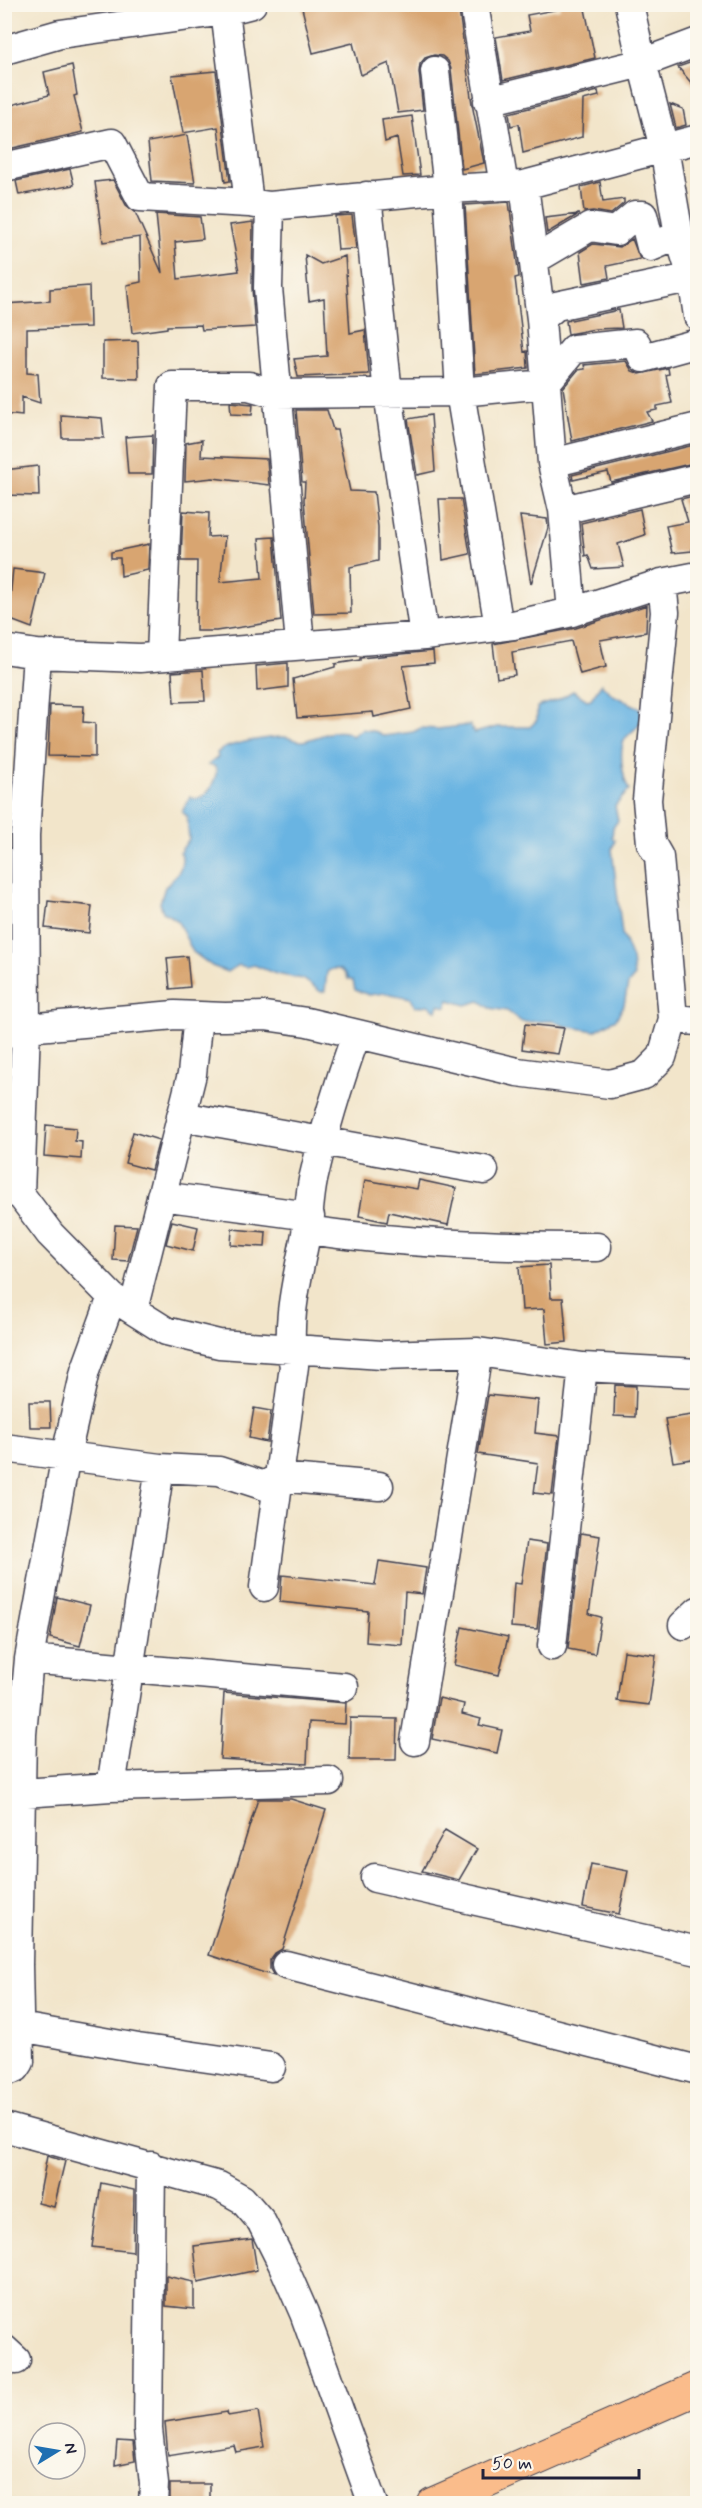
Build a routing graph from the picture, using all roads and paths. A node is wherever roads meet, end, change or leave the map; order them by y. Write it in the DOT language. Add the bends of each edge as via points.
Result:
graph roads {
  1 [pos="474,4"];
  2 [pos="629,4"];
  3 [pos="226,8"];
  4 [pos="698,42"];
  5 [pos="4,50"];
  6 [pos="642,63"];
  7 [pos="435,71"];
  8 [pos="488,101"];
  9 [pos="698,139"];
  10 [pos="664,148"];
  11 [pos="4,167"];
  12 [pos="514,185"];
  13 [pos="448,189"];
  14 [pos="367,196"];
  15 [pos="259,204"];
  16 [pos="679,235"];
  17 [pos="534,260"];
  18 [pos="695,277"];
  19 [pos="698,316"];
  20 [pos="541,319"];
  21 [pos="698,343"];
  22 [pos="545,384"];
  23 [pos="460,392"];
  24 [pos="388,393"];
  25 [pos="277,394"];
  26 [pos="698,427"];
  27 [pos="552,463"];
  28 [pos="698,478"];
  29 [pos="563,510"];
  30 [pos="698,576"];
  31 [pos="662,583"];
  32 [pos="572,612"];
  33 [pos="499,627"];
  34 [pos="424,636"];
  35 [pos="300,645"];
  36 [pos="4,649"];
  37 [pos="37,654"];
  38 [pos="161,656"];
  39 [pos="198,1016"];
  40 [pos="685,1020"];
  41 [pos="15,1032"];
  42 [pos="356,1035"];
  43 [pos="181,1116"];
  44 [pos="324,1140"];
  45 [pos="484,1170"];
  46 [pos="12,1192"];
  47 [pos="161,1196"];
  48 [pos="308,1223"];
  49 [pos="597,1247"];
  50 [pos="122,1304"];
  51 [pos="291,1349"];
  52 [pos="478,1352"];
  53 [pos="583,1367"];
  54 [pos="698,1373"];
  55 [pos="4,1448"];
  56 [pos="66,1455"];
  57 [pos="160,1468"];
  58 [pos="278,1478"];
  59 [pos="379,1486"];
  60 [pos="264,1587"];
  61 [pos="552,1646"];
  62 [pos="29,1659"];
  63 [pos="129,1668"];
  64 [pos="344,1687"];
  65 [pos="415,1741"];
  66 [pos="329,1780"];
  67 [pos="111,1787"];
  68 [pos="23,1793"];
  69 [pos="375,1878"];
  70 [pos="698,1951"];
  71 [pos="11,1962"];
  72 [pos="286,1965"];
  73 [pos="20,2027"];
  74 [pos="272,2067"];
  75 [pos="698,2070"];
  76 [pos="4,2072"];
  77 [pos="4,2127"];
  78 [pos="151,2166"];
  79 [pos="698,2388"];
  80 [pos="153,2504"];
  81 [pos="373,2504"];
  82 [pos="433,2504"];
  1 -- 8 [label="street"];
  2 -- 6 [label="street"];
  3 -- 5 [label="street" via="60,34"];
  3 -- 15 [label="street"];
  4 -- 6 [label="street"];
  6 -- 8 [label="street"];
  6 -- 10 [label="street"];
  7 -- 13 [label="street"];
  8 -- 12 [label="street"];
  9 -- 10 [label="street"];
  10 -- 12 [label="street"];
  10 -- 16 [label="street"];
  11 -- 15 [label="street" via="112,143 141,197"];
  12 -- 13 [label="street"];
  12 -- 17 [label="street"];
  13 -- 14 [label="street"];
  13 -- 23 [label="street"];
  14 -- 15 [label="street"];
  14 -- 24 [label="street"];
  15 -- 25 [label="street"];
  16 -- 17 [label="street" via="651,246 644,215 635,215 616,231 590,227"];
  16 -- 18 [label="street"];
  17 -- 20 [label="street"];
  18 -- 19 [label="street"];
  18 -- 20 [label="street" via="556,306"];
  20 -- 22 [label="street"];
  21 -- 22 [label="street" via="643,358 636,343 574,350"];
  22 -- 23 [label="street"];
  22 -- 27 [label="street"];
  23 -- 24 [label="street"];
  23 -- 33 [label="street"];
  24 -- 25 [label="street"];
  24 -- 34 [label="street"];
  25 -- 35 [label="street"];
  25 -- 38 [label="street" via="249,386 172,386"];
  26 -- 27 [label="street"];
  27 -- 29 [label="street"];
  28 -- 29 [label="street"];
  29 -- 32 [label="street"];
  30 -- 31 [label="street"];
  31 -- 32 [label="street"];
  31 -- 40 [label="street" via="665,612 647,800 651,843 659,857"];
  32 -- 33 [label="street"];
  33 -- 34 [label="street"];
  34 -- 35 [label="street"];
  35 -- 38 [label="street"];
  36 -- 37 [label="street"];
  37 -- 38 [label="street"];
  37 -- 41 [label="street"];
  39 -- 41 [label="street"];
  39 -- 42 [label="street" via="265,1016"];
  39 -- 43 [label="street" via="192,1074"];
  40 -- 42 [label="street" via="662,1057 644,1075 610,1083 517,1072"];
  41 -- 46 [label="street"];
  42 -- 44 [label="street"];
  43 -- 44 [label="street"];
  43 -- 47 [label="street"];
  44 -- 45 [label="street"];
  44 -- 48 [label="street"];
  46 -- 50 [label="street"];
  47 -- 48 [label="street"];
  47 -- 50 [label="street"];
  48 -- 49 [label="street" via="363,1238 450,1245"];
  48 -- 51 [label="street" via="292,1310"];
  50 -- 51 [label="street" via="166,1331 219,1344"];
  50 -- 56 [label="street" via="85,1371"];
  51 -- 52 [label="street" via="382,1355"];
  51 -- 58 [label="street" via="294,1366"];
  52 -- 53 [label="street"];
  52 -- 65 [label="street"];
  53 -- 54 [label="street"];
  53 -- 61 [label="street"];
  55 -- 56 [label="street"];
  56 -- 57 [label="street"];
  56 -- 62 [label="street"];
  57 -- 58 [label="street" via="219,1471 266,1486"];
  57 -- 63 [label="street"];
  58 -- 59 [label="street"];
  58 -- 60 [label="street"];
  62 -- 63 [label="street"];
  62 -- 68 [label="street" via="22,1734"];
  63 -- 64 [label="street"];
  63 -- 67 [label="street"];
  66 -- 67 [label="street"];
  67 -- 68 [label="street"];
  68 -- 71 [label="street"];
  69 -- 70 [label="street"];
  71 -- 73 [label="street"];
  72 -- 75 [label="street"];
  73 -- 74 [label="street"];
  73 -- 76 [label="street" via="20,2062"];
  77 -- 78 [label="street"];
  78 -- 80 [label="street" via="148,2429"];
  78 -- 81 [label="street" via="219,2186 242,2199 261,2221 304,2313"];
  79 -- 82 [label="main road"];
}
